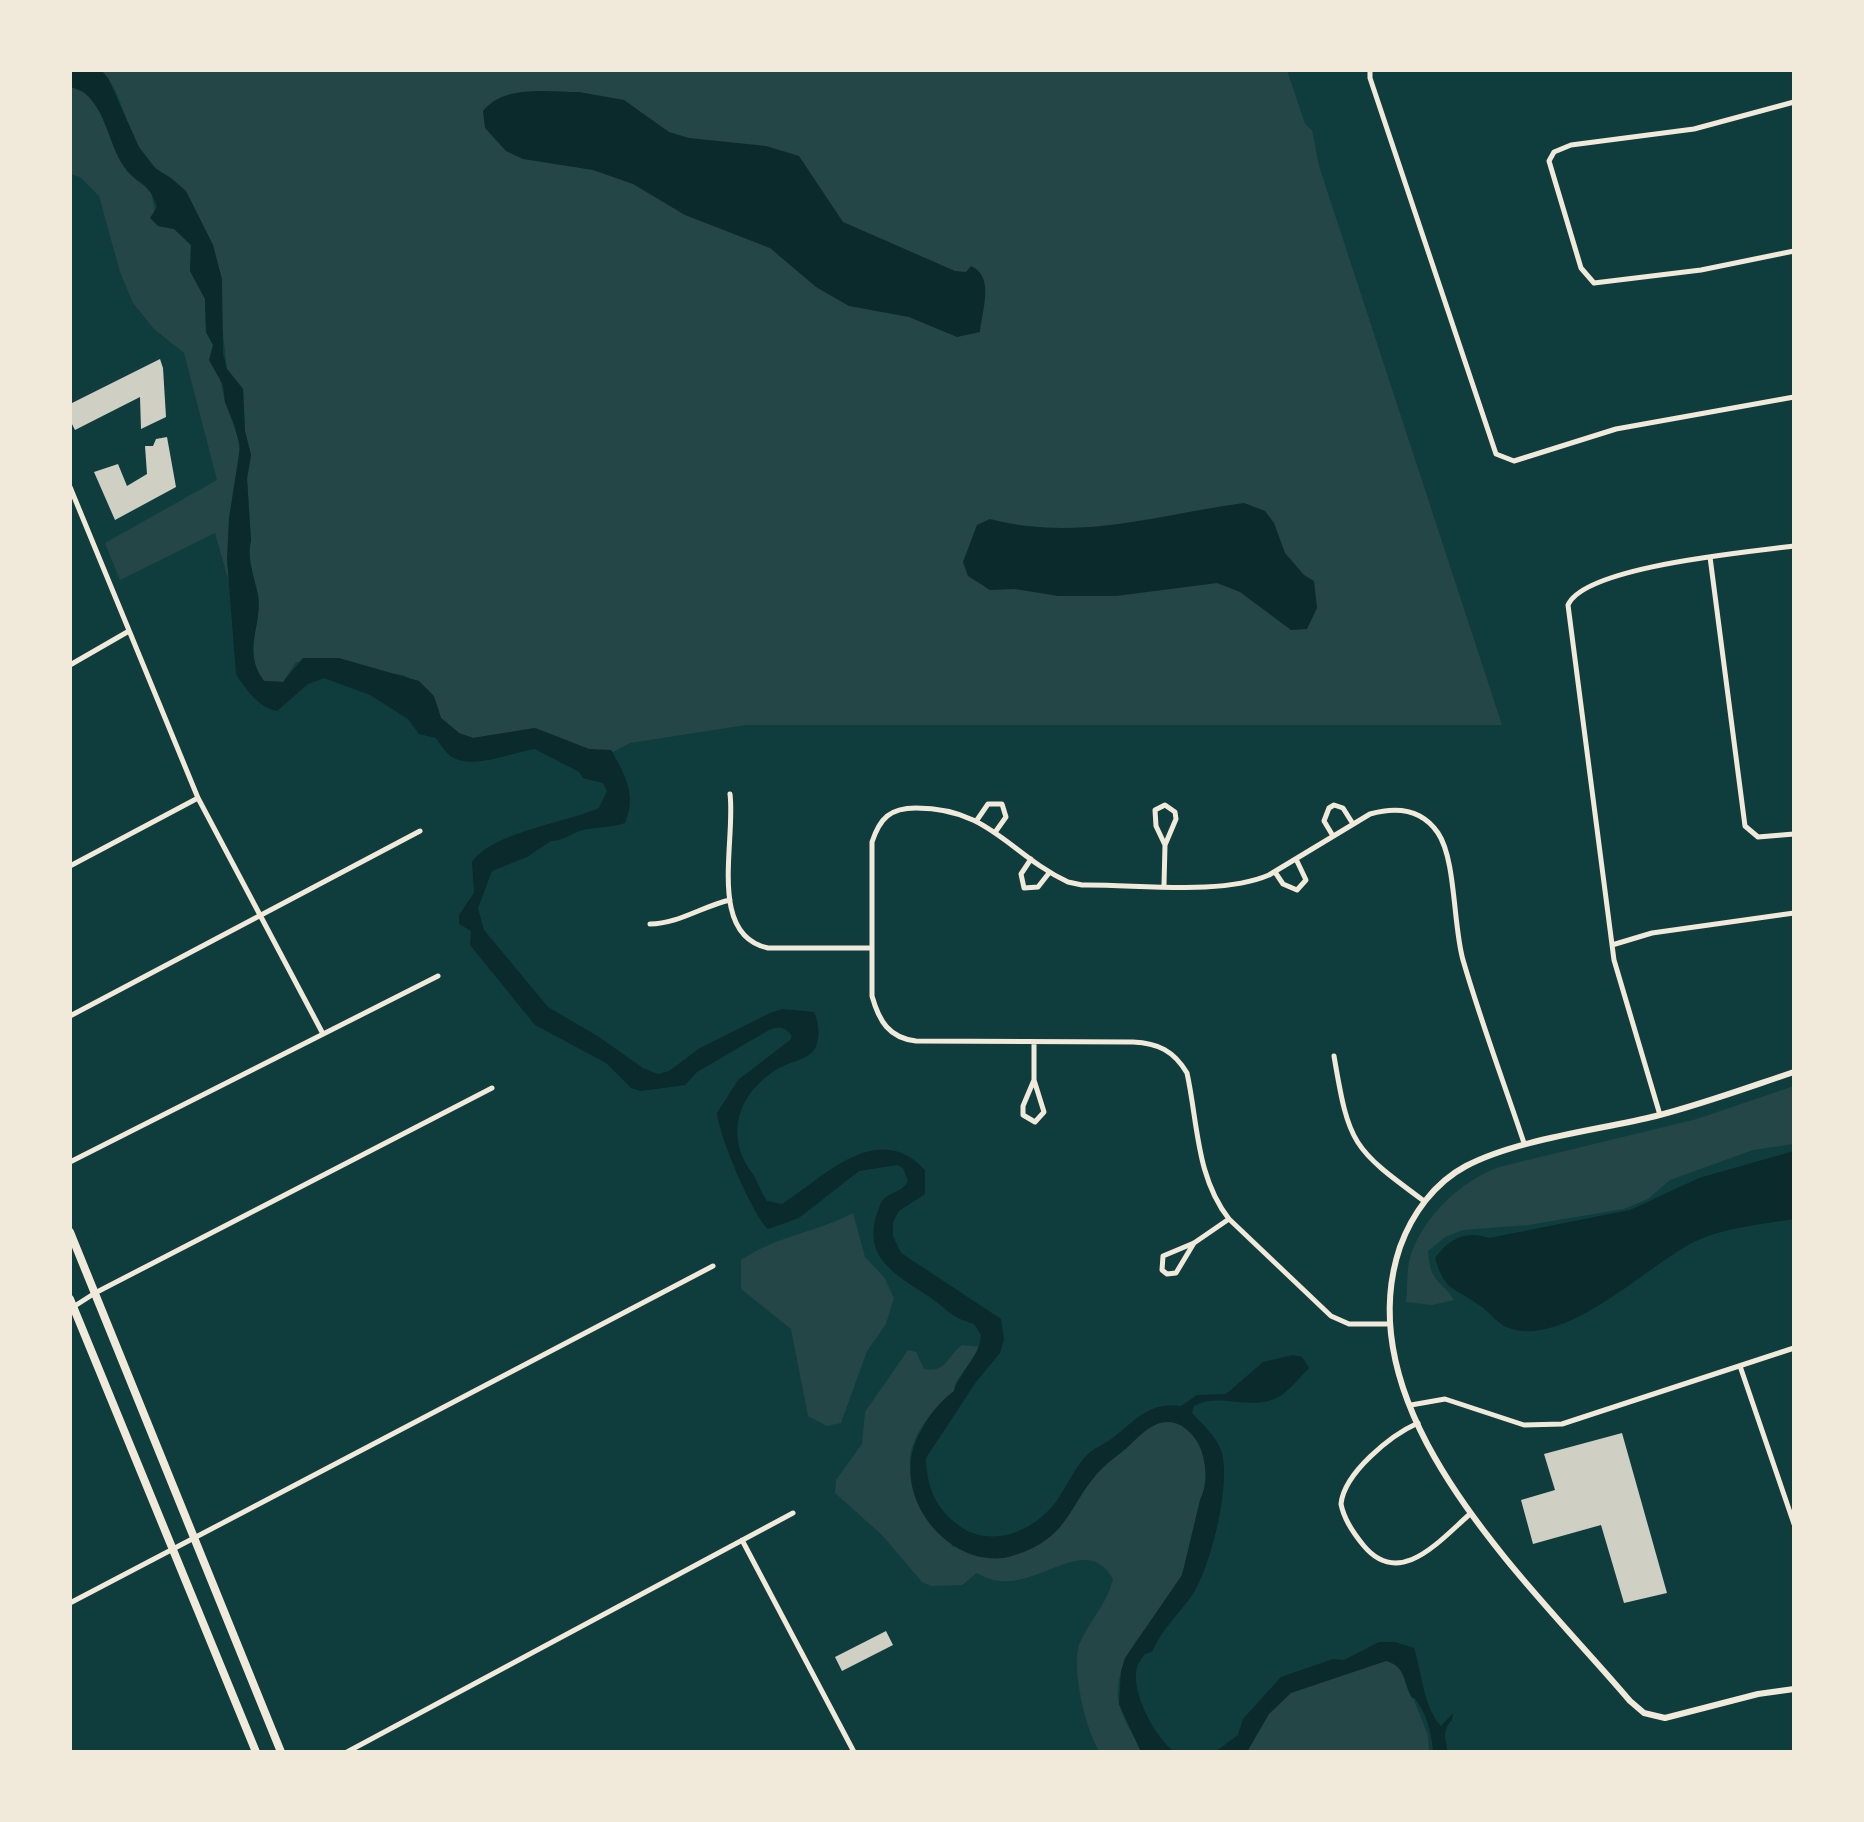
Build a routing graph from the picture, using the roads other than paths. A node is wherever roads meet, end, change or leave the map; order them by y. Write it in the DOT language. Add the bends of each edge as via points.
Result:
graph roads {
  1 [pos="1370,70"];
  2 [pos="1794,102"];
  3 [pos="1794,251"];
  4 [pos="1794,396"];
  5 [pos="70,488"];
  6 [pos="1794,546"];
  7 [pos="1710,557"];
  8 [pos="128,631"];
  9 [pos="70,665"];
  10 [pos="730,794"];
  11 [pos="198,798"];
  12 [pos="976,820"];
  13 [pos="1353,824"];
  14 [pos="420,831"];
  15 [pos="996,832"];
  16 [pos="1794,834"];
  17 [pos="1333,836"];
  18 [pos="1166,845"];
  19 [pos="1032,859"];
  20 [pos="1296,859"];
  21 [pos="70,866"];
  22 [pos="1050,872"];
  23 [pos="1275,872"];
  24 [pos="1164,886"];
  25 [pos="730,900"];
  26 [pos="261,912"];
  27 [pos="1794,913"];
  28 [pos="650,924"];
  29 [pos="1612,944"];
  30 [pos="872,948"];
  31 [pos="438,976"];
  32 [pos="70,1016"];
  33 [pos="322,1032"];
  34 [pos="1034,1042"];
  35 [pos="1334,1056"];
  36 [pos="1794,1072"];
  37 [pos="1034,1080"];
  38 [pos="492,1088"];
  39 [pos="1660,1115"];
  40 [pos="1525,1146"];
  41 [pos="70,1162"];
  42 [pos="1424,1201"];
  43 [pos="1229,1219"];
  44 [pos="70,1232"];
  45 [pos="1194,1242"];
  46 [pos="714,1266"];
  47 [pos="95,1294"];
  48 [pos="71,1305"];
  49 [pos="1390,1324"];
  50 [pos="1794,1348"];
  51 [pos="1740,1366"];
  52 [pos="1410,1405"];
  53 [pos="1418,1423"];
  54 [pos="793,1513"];
  55 [pos="1470,1514"];
  56 [pos="1794,1524"];
  57 [pos="194,1537"];
  58 [pos="742,1540"];
  59 [pos="173,1548"];
  60 [pos="70,1602"];
  61 [pos="1794,1689"];
  62 [pos="256,1752"];
  63 [pos="280,1752"];
  64 [pos="348,1752"];
  65 [pos="854,1752"];
  1 -- 4 [label="street" via="1496,454 1514,460 1616,430"];
  2 -- 3 [label="street" via="1694,129 1570,146 1549,161 1581,268 1594,283"];
  5 -- 8 [label="street"];
  6 -- 7 [label="street"];
  7 -- 16 [label="street" via="1741,815 1758,836"];
  7 -- 29 [label="street" via="1614,578 1577,591 1568,605"];
  8 -- 9 [label="street"];
  8 -- 11 [label="street"];
  10 -- 25 [label="street"];
  11 -- 21 [label="street"];
  11 -- 26 [label="street"];
  12 -- 15 [label="street"];
  12 -- 15 [label="street" via="988,804 1002,804 1006,817"];
  12 -- 30 [label="street" via="955,811 901,808 878,824 872,842"];
  13 -- 17 [label="street"];
  13 -- 17 [label="street" via="1343,808 1329,808 1324,821"];
  13 -- 40 [label="street" via="1388,809 1406,810 1437,832 1463,960"];
  14 -- 26 [label="street"];
  15 -- 19 [label="street"];
  17 -- 20 [label="street"];
  18 -- 18 [label="street" via="1176,819 1165,806 1154,819"];
  18 -- 24 [label="street"];
  19 -- 22 [label="street"];
  19 -- 22 [label="street" via="1020,874 1024,888 1038,887"];
  20 -- 23 [label="street"];
  20 -- 23 [label="street" via="1306,880 1297,890"];
  22 -- 24 [label="street" via="1082,886"];
  23 -- 24 [label="street" via="1236,885"];
  25 -- 28 [label="street"];
  25 -- 30 [label="street" via="735,925 754,945"];
  26 -- 32 [label="street"];
  26 -- 33 [label="street"];
  27 -- 29 [label="street"];
  29 -- 39 [label="street"];
  30 -- 34 [label="street" via="872,996 895,1035"];
  31 -- 33 [label="street"];
  33 -- 41 [label="street"];
  34 -- 37 [label="street"];
  34 -- 43 [label="street" via="1150,1043 1171,1053 1187,1073 1207,1179"];
  35 -- 42 [label="street" via="1351,1136"];
  36 -- 39 [label="street"];
  37 -- 37 [label="street" via="1023,1115 1035,1122 1044,1112"];
  38 -- 47 [label="street"];
  39 -- 40 [label="street"];
  40 -- 42 [label="street" via="1463,1167"];
  42 -- 49 [label="street" via="1396,1259"];
  43 -- 45 [label="street"];
  43 -- 49 [label="street" via="1331,1316 1349,1324"];
  44 -- 47 [label="main road"];
  45 -- 45 [label="street" via="1163,1256 1162,1270 1176,1273"];
  46 -- 57 [label="street"];
  47 -- 48 [label="street"];
  47 -- 57 [label="main road"];
  48 -- 59 [label="main road"];
  49 -- 52 [label="street"];
  50 -- 51 [label="street"];
  51 -- 52 [label="street" via="1562,1424 1524,1424 1445,1399"];
  51 -- 56 [label="street"];
  52 -- 53 [label="street"];
  53 -- 55 [label="street"];
  53 -- 55 [label="street" via="1348,1482 1341,1504 1355,1536 1382,1562 1404,1564"];
  54 -- 58 [label="street"];
  55 -- 61 [label="street" via="1644,1713 1665,1718"];
  57 -- 59 [label="street"];
  57 -- 63 [label="main road"];
  58 -- 64 [label="street"];
  58 -- 65 [label="street"];
  59 -- 60 [label="street"];
  59 -- 62 [label="main road"];
}
